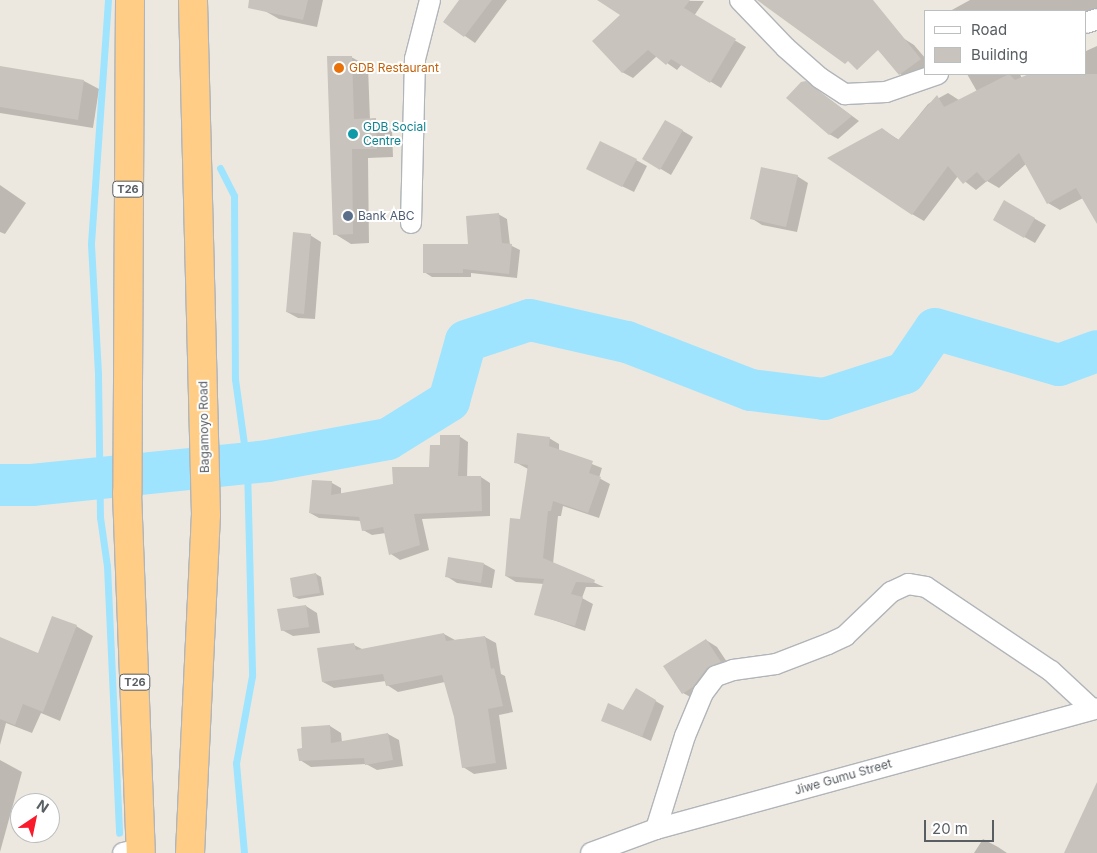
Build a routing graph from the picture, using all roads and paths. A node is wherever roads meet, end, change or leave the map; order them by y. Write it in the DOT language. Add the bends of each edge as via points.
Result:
graph roads {
  1 [pos="130,0"];
  2 [pos="193,0"];
  3 [pos="430,0"];
  4 [pos="740,0"];
  5 [pos="935,75"];
  6 [pos="411,223"];
  7 [pos="1094,708"];
  8 [pos="656,829"];
  9 [pos="135,852"];
  10 [pos="598,852"];
  11 [pos="190,853"];
  1 -- 9 [label="highway, T26" via="126,378"];
  2 -- 11 [label="highway, Bagamoyo Road" via="206,515"];
  3 -- 6 [label="street" via="415,59"];
  4 -- 5 [label="street" via="820,78 846,94 886,92"];
  7 -- 8 [label="street, Jiwe Gumu Street"];
  7 -- 8 [label="street" via="1051,671 1003,638 926,587 908,584 891,592 845,636 776,664 733,670 716,676 703,693 685,736"];
  8 -- 10 [label="street, Jiwe Gumu Street"];
}
